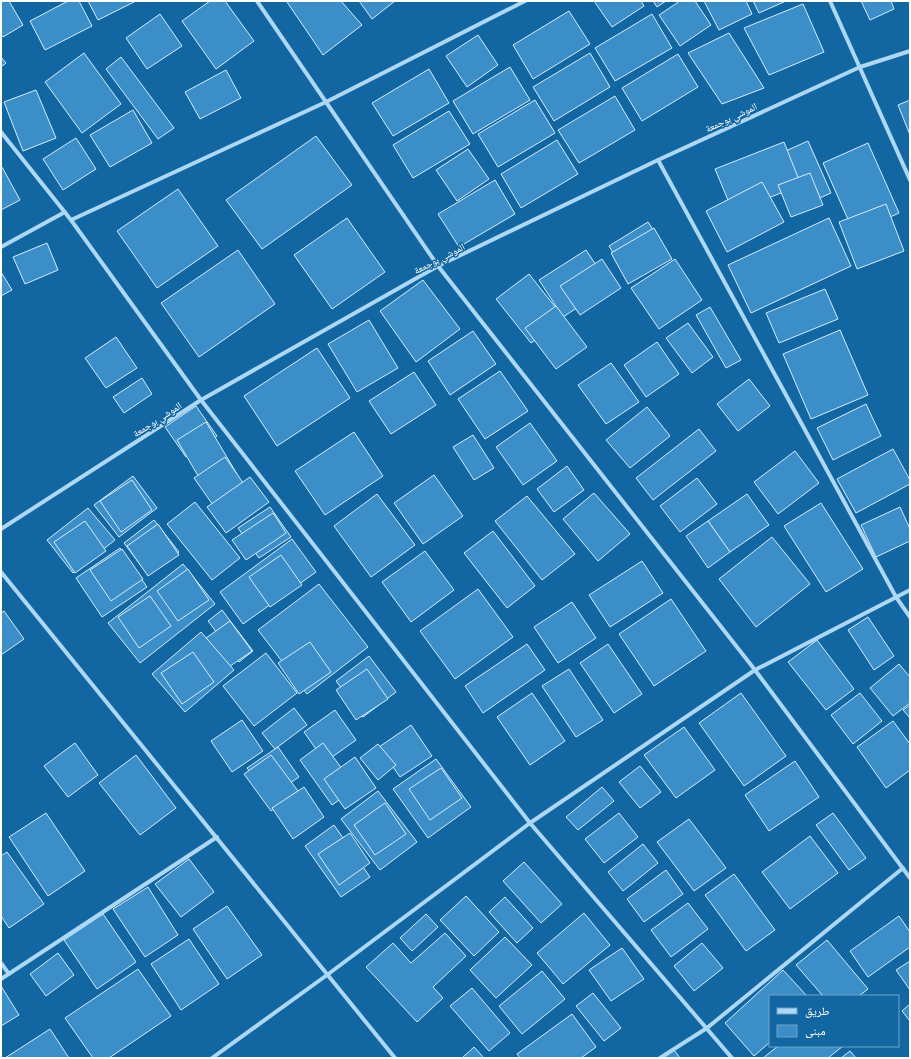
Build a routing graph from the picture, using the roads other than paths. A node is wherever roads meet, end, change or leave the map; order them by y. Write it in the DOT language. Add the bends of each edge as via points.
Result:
graph roads {
  1 [pos="256,1"];
  2 [pos="525,1"];
  3 [pos="830,1"];
  4 [pos="910,50"];
  5 [pos="860,66"];
  6 [pos="326,102"];
  7 [pos="1,132"];
  8 [pos="658,160"];
  9 [pos="910,180"];
  10 [pos="65,212"];
  11 [pos="72,220"];
  12 [pos="1,247"];
  13 [pos="438,266"];
  14 [pos="201,400"];
  15 [pos="1,529"];
  16 [pos="1,572"];
  17 [pos="910,590"];
  18 [pos="896,597"];
  19 [pos="910,618"];
  20 [pos="755,670"];
  21 [pos="530,823"];
  22 [pos="217,837"];
  23 [pos="903,868"];
  24 [pos="910,878"];
  25 [pos="1,963"];
  26 [pos="9,974"];
  27 [pos="327,975"];
  28 [pos="1,979"];
  29 [pos="707,1028"];
  30 [pos="212,1058"];
  31 [pos="395,1058"];
  32 [pos="660,1058"];
  33 [pos="732,1058"];
  1 -- 6 [label="street"];
  2 -- 6 [label="street"];
  3 -- 5 [label="street"];
  4 -- 5 [label="street, الموشي بوجمعة"];
  5 -- 8 [label="street, الموشي بوجمعة"];
  5 -- 9 [label="street"];
  6 -- 11 [label="street"];
  6 -- 13 [label="street"];
  7 -- 10 [label="street"];
  8 -- 13 [label="street, الموشي بوجمعة"];
  8 -- 18 [label="street"];
  10 -- 11 [label="street"];
  10 -- 12 [label="street"];
  11 -- 14 [label="street"];
  13 -- 14 [label="street, الموشي بوجمعة"];
  13 -- 20 [label="street"];
  14 -- 15 [label="street, الموشي بوجمعة"];
  14 -- 21 [label="street"];
  16 -- 22 [label="street"];
  17 -- 18 [label="street"];
  18 -- 19 [label="street"];
  18 -- 20 [label="street"];
  20 -- 21 [label="street"];
  20 -- 23 [label="street"];
  21 -- 27 [label="street"];
  21 -- 29 [label="street"];
  22 -- 26 [label="street"];
  22 -- 27 [label="street"];
  23 -- 24 [label="street"];
  23 -- 29 [label="street"];
  25 -- 26 [label="street"];
  26 -- 28 [label="street"];
  27 -- 30 [label="street"];
  27 -- 31 [label="street"];
  29 -- 32 [label="street"];
  29 -- 33 [label="street"];
}
